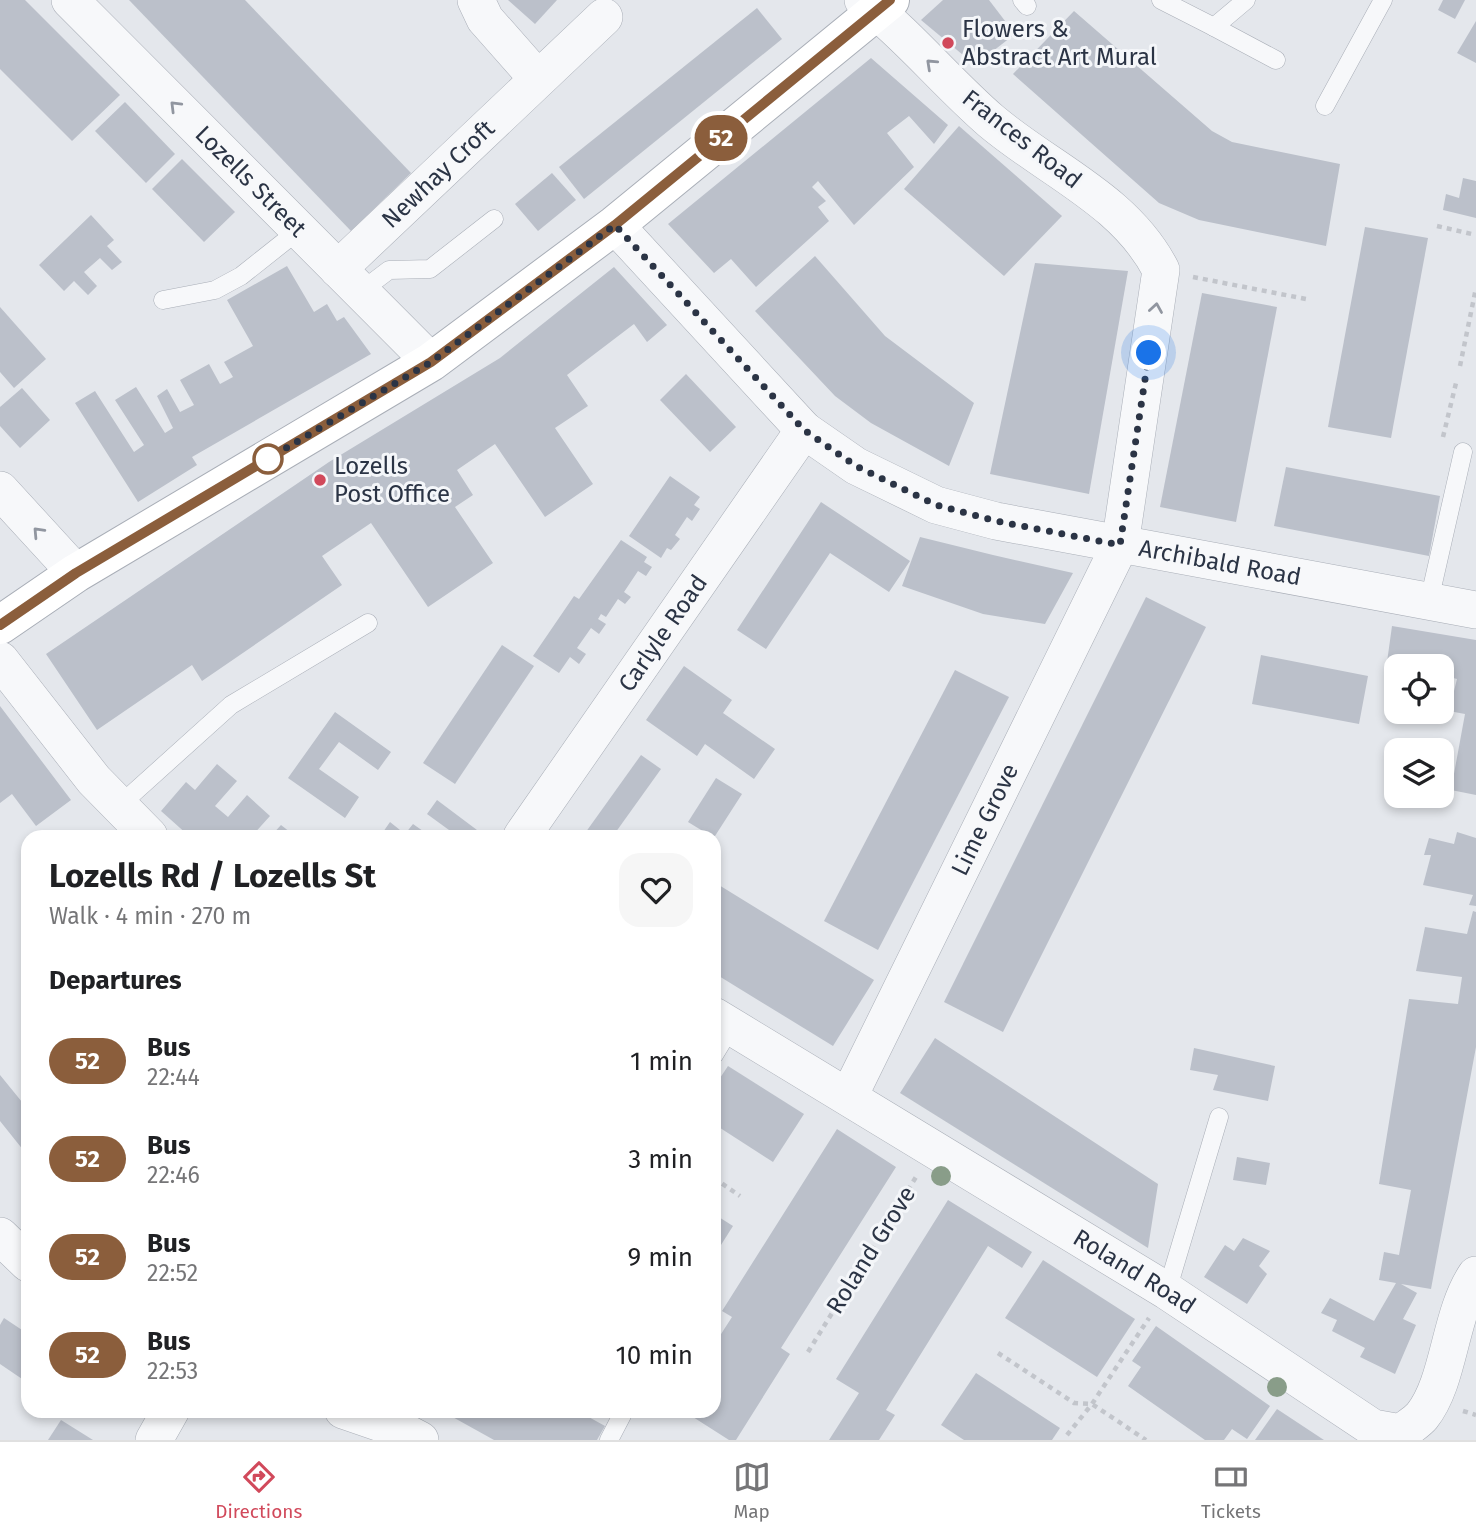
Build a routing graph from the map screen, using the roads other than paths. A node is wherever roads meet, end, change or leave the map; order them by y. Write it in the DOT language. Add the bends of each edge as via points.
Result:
graph roads {
  1 [pos="70,0"];
  2 [pos="476,0"];
  3 [pos="1161,0"];
  4 [pos="1246,0"];
  5 [pos="1383,0"];
  6 [pos="877,4"];
  7 [pos="604,18"];
  8 [pos="1214,27"];
  9 [pos="1276,60"];
  10 [pos="537,78"];
  11 [pos="1325,106"];
  12 [pos="494,219"];
  13 [pos="615,225"];
  14 [pos="299,230"];
  15 [pos="349,280"];
  16 [pos="163,300"];
  17 [pos="431,362"];
  18 [pos="804,430"];
  19 [pos="1463,452"];
  20 [pos="0,491"];
  21 [pos="1120,545"];
  22 [pos="76,573"];
  23 [pos="1429,601"];
  24 [pos="1476,610"];
  25 [pos="368,623"];
  26 [pos="0,625"];
  27 [pos="0,660"];
  28 [pos="120,805"];
  29 [pos="143,830"];
  30 [pos="526,830"];
  31 [pos="721,1033"];
  32 [pos="849,1096"];
  33 [pos="1219,1117"];
  34 [pos="0,1236"];
  35 [pos="21,1256"];
  36 [pos="1476,1275"];
  37 [pos="1167,1291"];
  38 [pos="167,1418"];
  39 [pos="366,1418"];
  40 [pos="621,1418"];
  41 [pos="1403,1436"];
  42 [pos="154,1440"];
  43 [pos="420,1440"];
  44 [pos="609,1440"];
  14 -- 1 [label="street, Lozells Street, one-way"];
  2 -- 10 [label="street" via="485,19"];
  3 -- 8 [label="lane"];
  4 -- 8 [label="lane"];
  5 -- 11 [label="lane"];
  6 -- 13 [label="main road"];
  21 -- 6 [label="street, Frances Road, one-way" via="1161,270 1147,243 1114,210 992,121"];
  7 -- 10 [label="street, Newhay Croft"];
  8 -- 9 [label="lane"];
  10 -- 15 [label="street, Newhay Croft"];
  12 -- 15 [label="lane" via="430,269 389,270"];
  13 -- 17 [label="main road"];
  13 -- 18 [label="street, Archibald Road"];
  14 -- 15 [label="street, Lozells Street"];
  14 -- 16 [label="lane" via="241,276 215,290"];
  15 -- 17 [label="street, Lozells Street"];
  17 -- 22 [label="main road"];
  18 -- 21 [label="street, Archibald Road" via="856,466 936,505"];
  18 -- 30 [label="street, Carlyle Road"];
  19 -- 23 [label="lane"];
  22 -- 20 [label="street, one-way"];
  21 -- 23 [label="street, Archibald Road"];
  21 -- 32 [label="street, Lime Grove"];
  22 -- 26 [label="main road"];
  23 -- 24 [label="street, Archibald Road"];
  25 -- 28 [label="lane" via="231,705"];
  27 -- 28 [label="street" via="94,780"];
  28 -- 29 [label="street"];
  31 -- 32 [label="street, Roland Road"];
  32 -- 37 [label="street, Roland Road"];
  33 -- 37 [label="lane"];
  34 -- 35 [label="street"];
  36 -- 41 [label="street, Roland Road" via="1465,1292 1426,1409"];
  37 -- 41 [label="street, Roland Road" via="1373,1428"];
  38 -- 42 [label="street"];
  39 -- 43 [label="street"];
  40 -- 44 [label="lane"];
}
